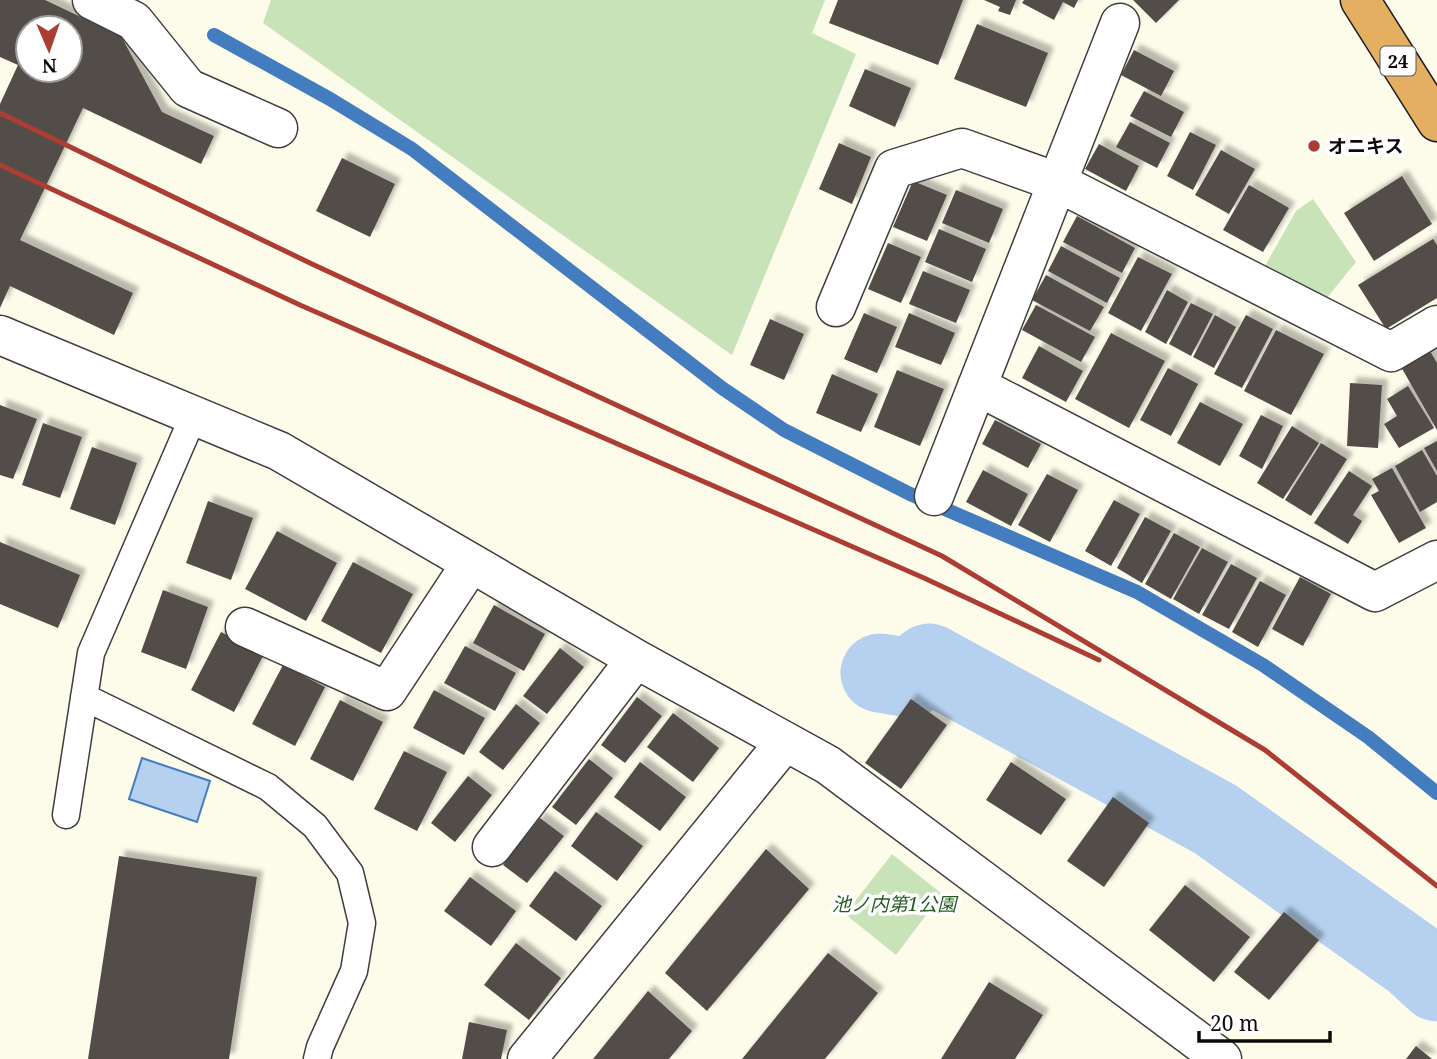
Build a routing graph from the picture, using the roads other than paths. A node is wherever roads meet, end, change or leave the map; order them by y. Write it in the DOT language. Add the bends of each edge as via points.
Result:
graph roads {
  1 [pos="92,0"];
  2 [pos="1360,0"];
  3 [pos="1120,23"];
  4 [pos="1437,122"];
  5 [pos="278,128"];
  6 [pos="1057,182"];
  7 [pos="836,307"];
  8 [pos="1437,325"];
  9 [pos="0,335"];
  10 [pos="977,386"];
  11 [pos="193,417"];
  12 [pos="934,496"];
  13 [pos="1437,559"];
  14 [pos="470,565"];
  15 [pos="244,626"];
  16 [pos="636,660"];
  17 [pos="84,697"];
  18 [pos="785,742"];
  19 [pos="66,815"];
  20 [pos="492,847"];
  21 [pos="317,1059"];
  22 [pos="527,1059"];
  23 [pos="1222,1059"];
  1 -- 5 [label="street" via="134,20 188,88"];
  2 -- 4 [label="highway, 24"];
  3 -- 6 [label="street"];
  6 -- 7 [label="street" via="962,148 894,169"];
  6 -- 8 [label="street" via="1391,352"];
  6 -- 10 [label="street"];
  9 -- 11 [label="street"];
  10 -- 12 [label="street"];
  10 -- 13 [label="street" via="1375,592"];
  11 -- 14 [label="street" via="279,451"];
  11 -- 17 [label="lane" via="91,653"];
  14 -- 15 [label="street" via="387,691"];
  14 -- 16 [label="street"];
  16 -- 18 [label="street"];
  16 -- 20 [label="street"];
  17 -- 19 [label="lane"];
  17 -- 21 [label="lane" via="268,787 315,826 351,873 362,923 354,971"];
  18 -- 22 [label="street"];
  18 -- 23 [label="street" via="828,765"];
}
